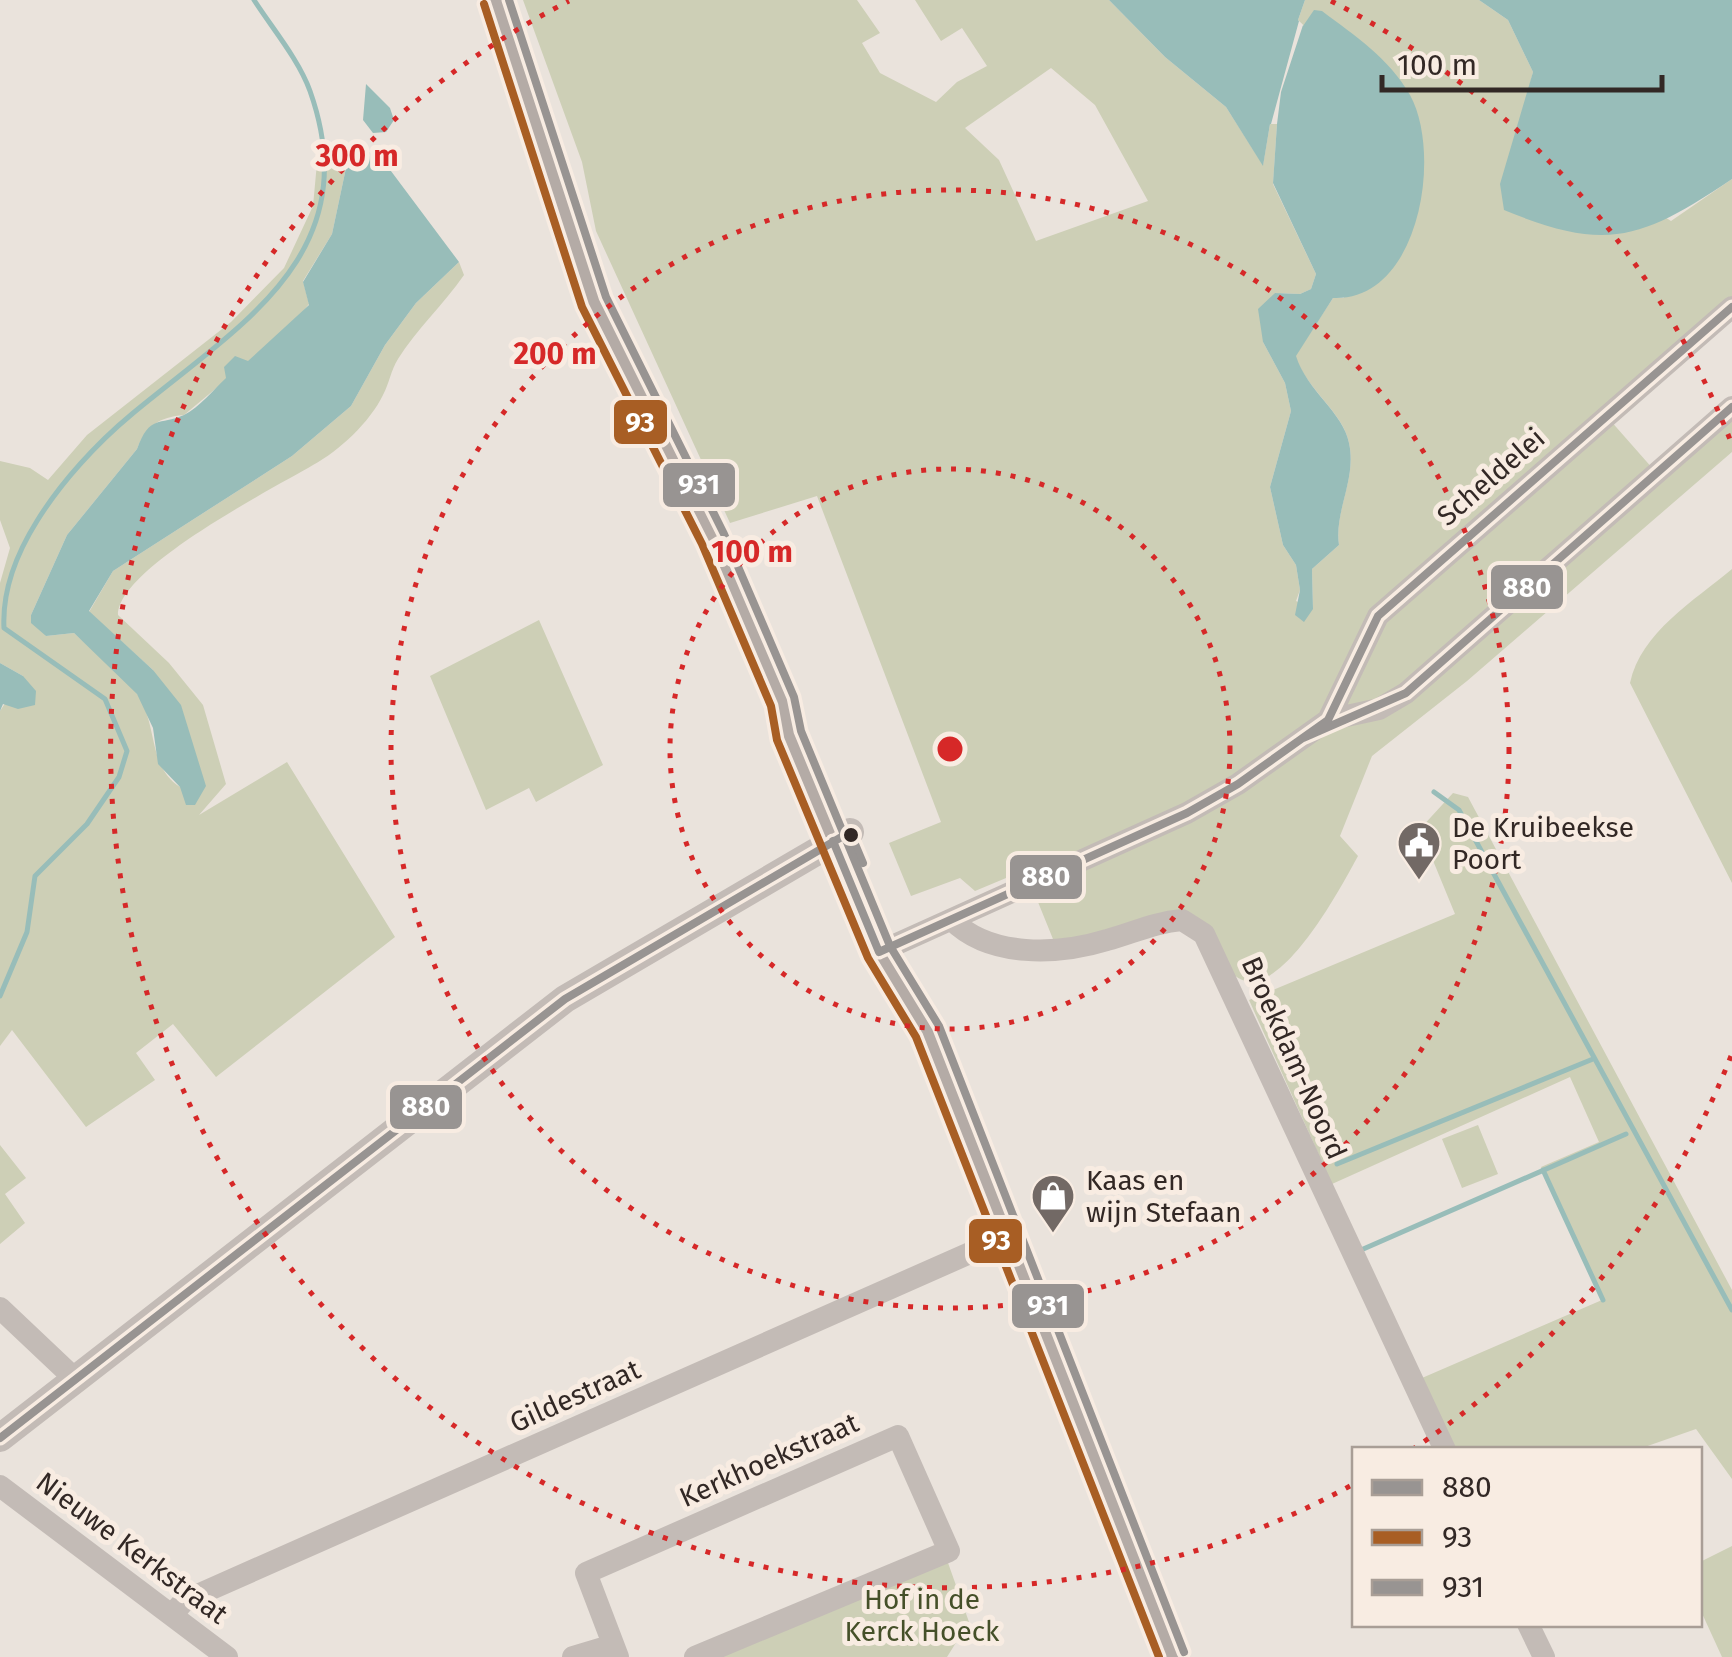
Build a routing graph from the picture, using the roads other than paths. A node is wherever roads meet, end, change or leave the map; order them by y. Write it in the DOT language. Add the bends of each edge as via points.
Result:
graph roads {
  1 [pos="496,0"];
  2 [pos="1732,306"];
  3 [pos="1732,407"];
  4 [pos="1328,720"];
  5 [pos="842,836"];
  6 [pos="952,920"];
  7 [pos="888,948"];
  8 [pos="1006,1238"];
  9 [pos="0,1308"];
  10 [pos="74,1378"];
  11 [pos="0,1438"];
  12 [pos="1443,1447"];
  13 [pos="0,1486"];
  14 [pos="172,1615"];
  15 [pos="1529,1627"];
  16 [pos="616,1651"];
  17 [pos="227,1657"];
  18 [pos="573,1657"];
  19 [pos="695,1657"];
  20 [pos="1172,1657"];
  21 [pos="1544,1657"];
  1 -- 5 [label="main road" via="594,302 713,539 783,702 816,753"];
  2 -- 4 [label="street, Scheldelei" via="1378,616"];
  3 -- 4 [label="street" via="1406,694 1378,709"];
  4 -- 6 [label="street" via="1187,814"];
  5 -- 7 [label="main road"];
  5 -- 10 [label="street" via="565,999"];
  6 -- 7 [label="street"];
  6 -- 12 [label="street, Broekdam-Noord" via="974,939 1002,947 1073,948 1182,920 1204,934"];
  7 -- 8 [label="main road"];
  8 -- 14 [label="street, Gildestraat" via="184,1602"];
  8 -- 20 [label="main road"];
  9 -- 10 [label="street"];
  10 -- 11 [label="street"];
  13 -- 14 [label="street, Nieuwe Kerkstraat"];
  14 -- 17 [label="street, Nieuwe Kerkstraat"];
  15 -- 21 [label="street"];
  16 -- 18 [label="street, Kerkhoekstraat"];
  16 -- 19 [label="street, Kerkhoekstraat" via="586,1573 898,1436 949,1551"];
}
